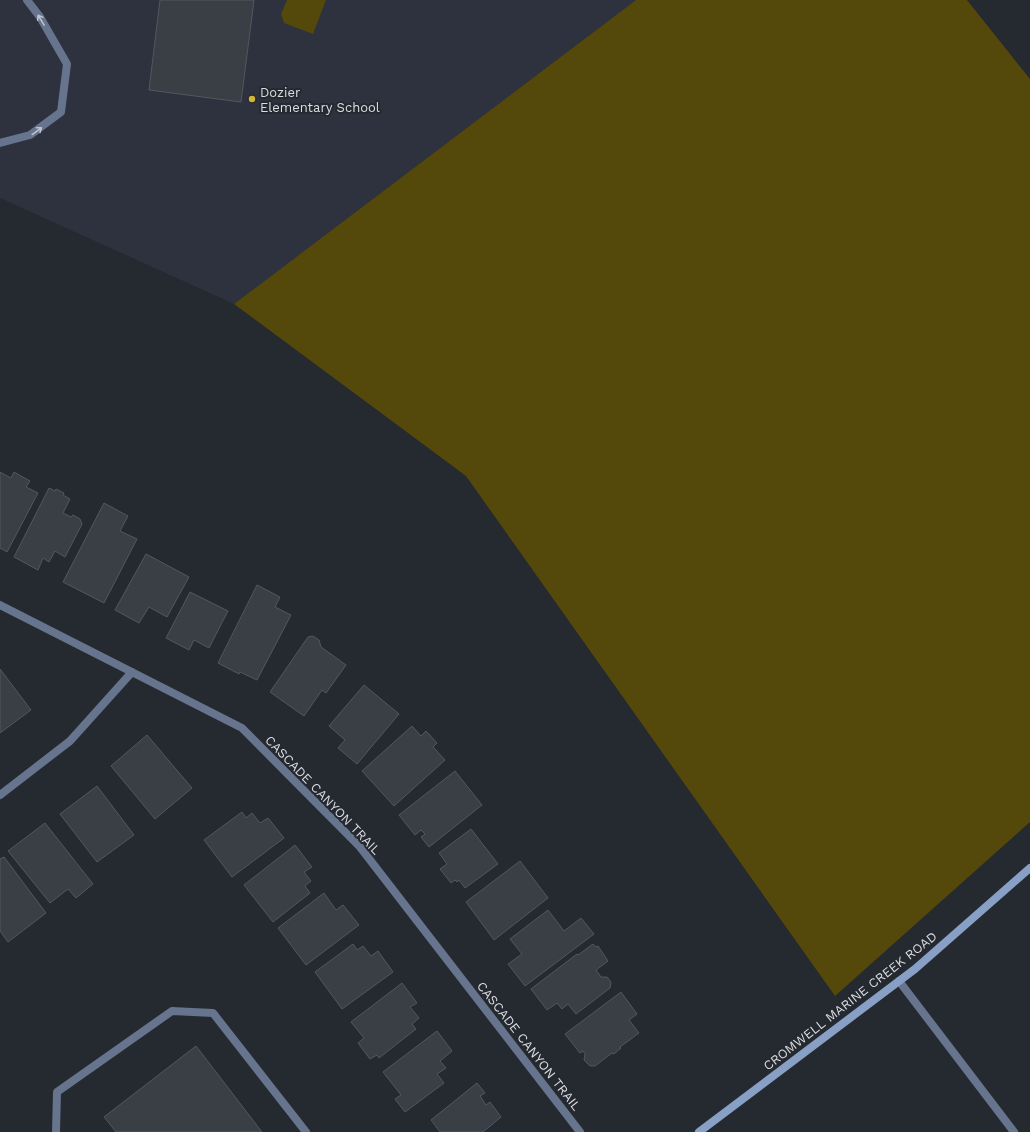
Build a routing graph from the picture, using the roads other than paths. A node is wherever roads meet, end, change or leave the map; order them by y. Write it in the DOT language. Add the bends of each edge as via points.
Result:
graph roads {
  1 [pos="27,0"];
  2 [pos="0,143"];
  3 [pos="0,605"];
  4 [pos="132,672"];
  5 [pos="0,795"];
  6 [pos="1030,868"];
  7 [pos="900,981"];
  8 [pos="56,1132"];
  9 [pos="306,1132"];
  10 [pos="580,1132"];
  11 [pos="699,1132"];
  12 [pos="1014,1132"];
  2 -- 1 [label="street, one-way" via="30,135 61,112 67,64 40,17"];
  3 -- 4 [label="street, CASCADE CANYON TRAIL"];
  4 -- 5 [label="street" via="70,741"];
  4 -- 10 [label="street, CASCADE CANYON TRAIL" via="242,728 360,847"];
  6 -- 7 [label="main road, CROMWELL MARINE CREEK ROAD"];
  7 -- 11 [label="main road, CROMWELL MARINE CREEK ROAD"];
  7 -- 12 [label="street"];
  8 -- 9 [label="street" via="56,1092 172,1011 213,1013"];
}
